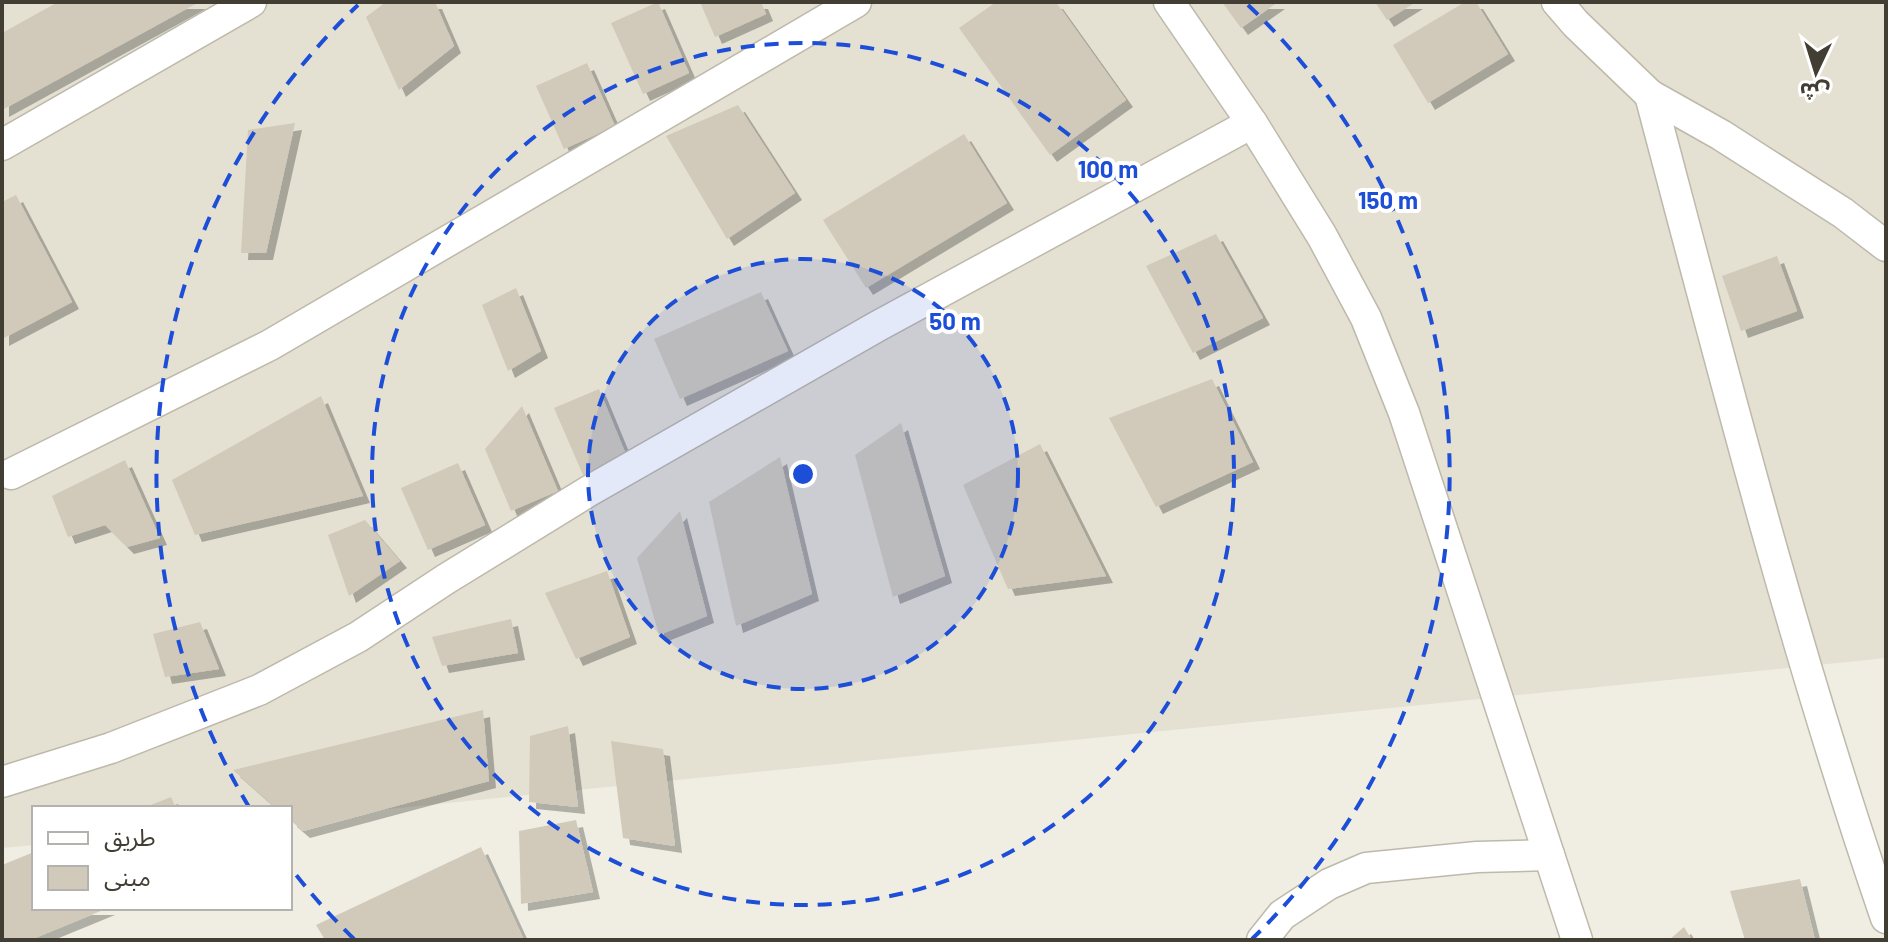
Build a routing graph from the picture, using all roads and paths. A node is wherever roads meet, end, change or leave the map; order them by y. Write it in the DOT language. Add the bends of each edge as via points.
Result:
graph roads {
  1 [pos="251,2"];
  2 [pos="856,2"];
  3 [pos="1169,2"];
  4 [pos="1557,2"];
  5 [pos="1650,95"];
  6 [pos="1252,123"];
  7 [pos="2,145"];
  8 [pos="1886,246"];
  9 [pos="11,474"];
  10 [pos="2,782"];
  11 [pos="1549,855"];
  12 [pos="1886,918"];
  13 [pos="1262,940"];
  14 [pos="1577,940"];
  1 -- 7 [label="street"];
  2 -- 9 [label="street" via="270,345"];
  3 -- 6 [label="street"];
  4 -- 5 [label="street"];
  5 -- 8 [label="street" via="1843,213"];
  5 -- 12 [label="street" via="1772,555"];
  6 -- 10 [label="street" via="631,467 358,637 259,690 111,748"];
  6 -- 11 [label="street" via="1322,236 1371,331 1404,413"];
  11 -- 13 [label="street" via="1366,868 1329,884 1282,915"];
  11 -- 14 [label="street"];
}
